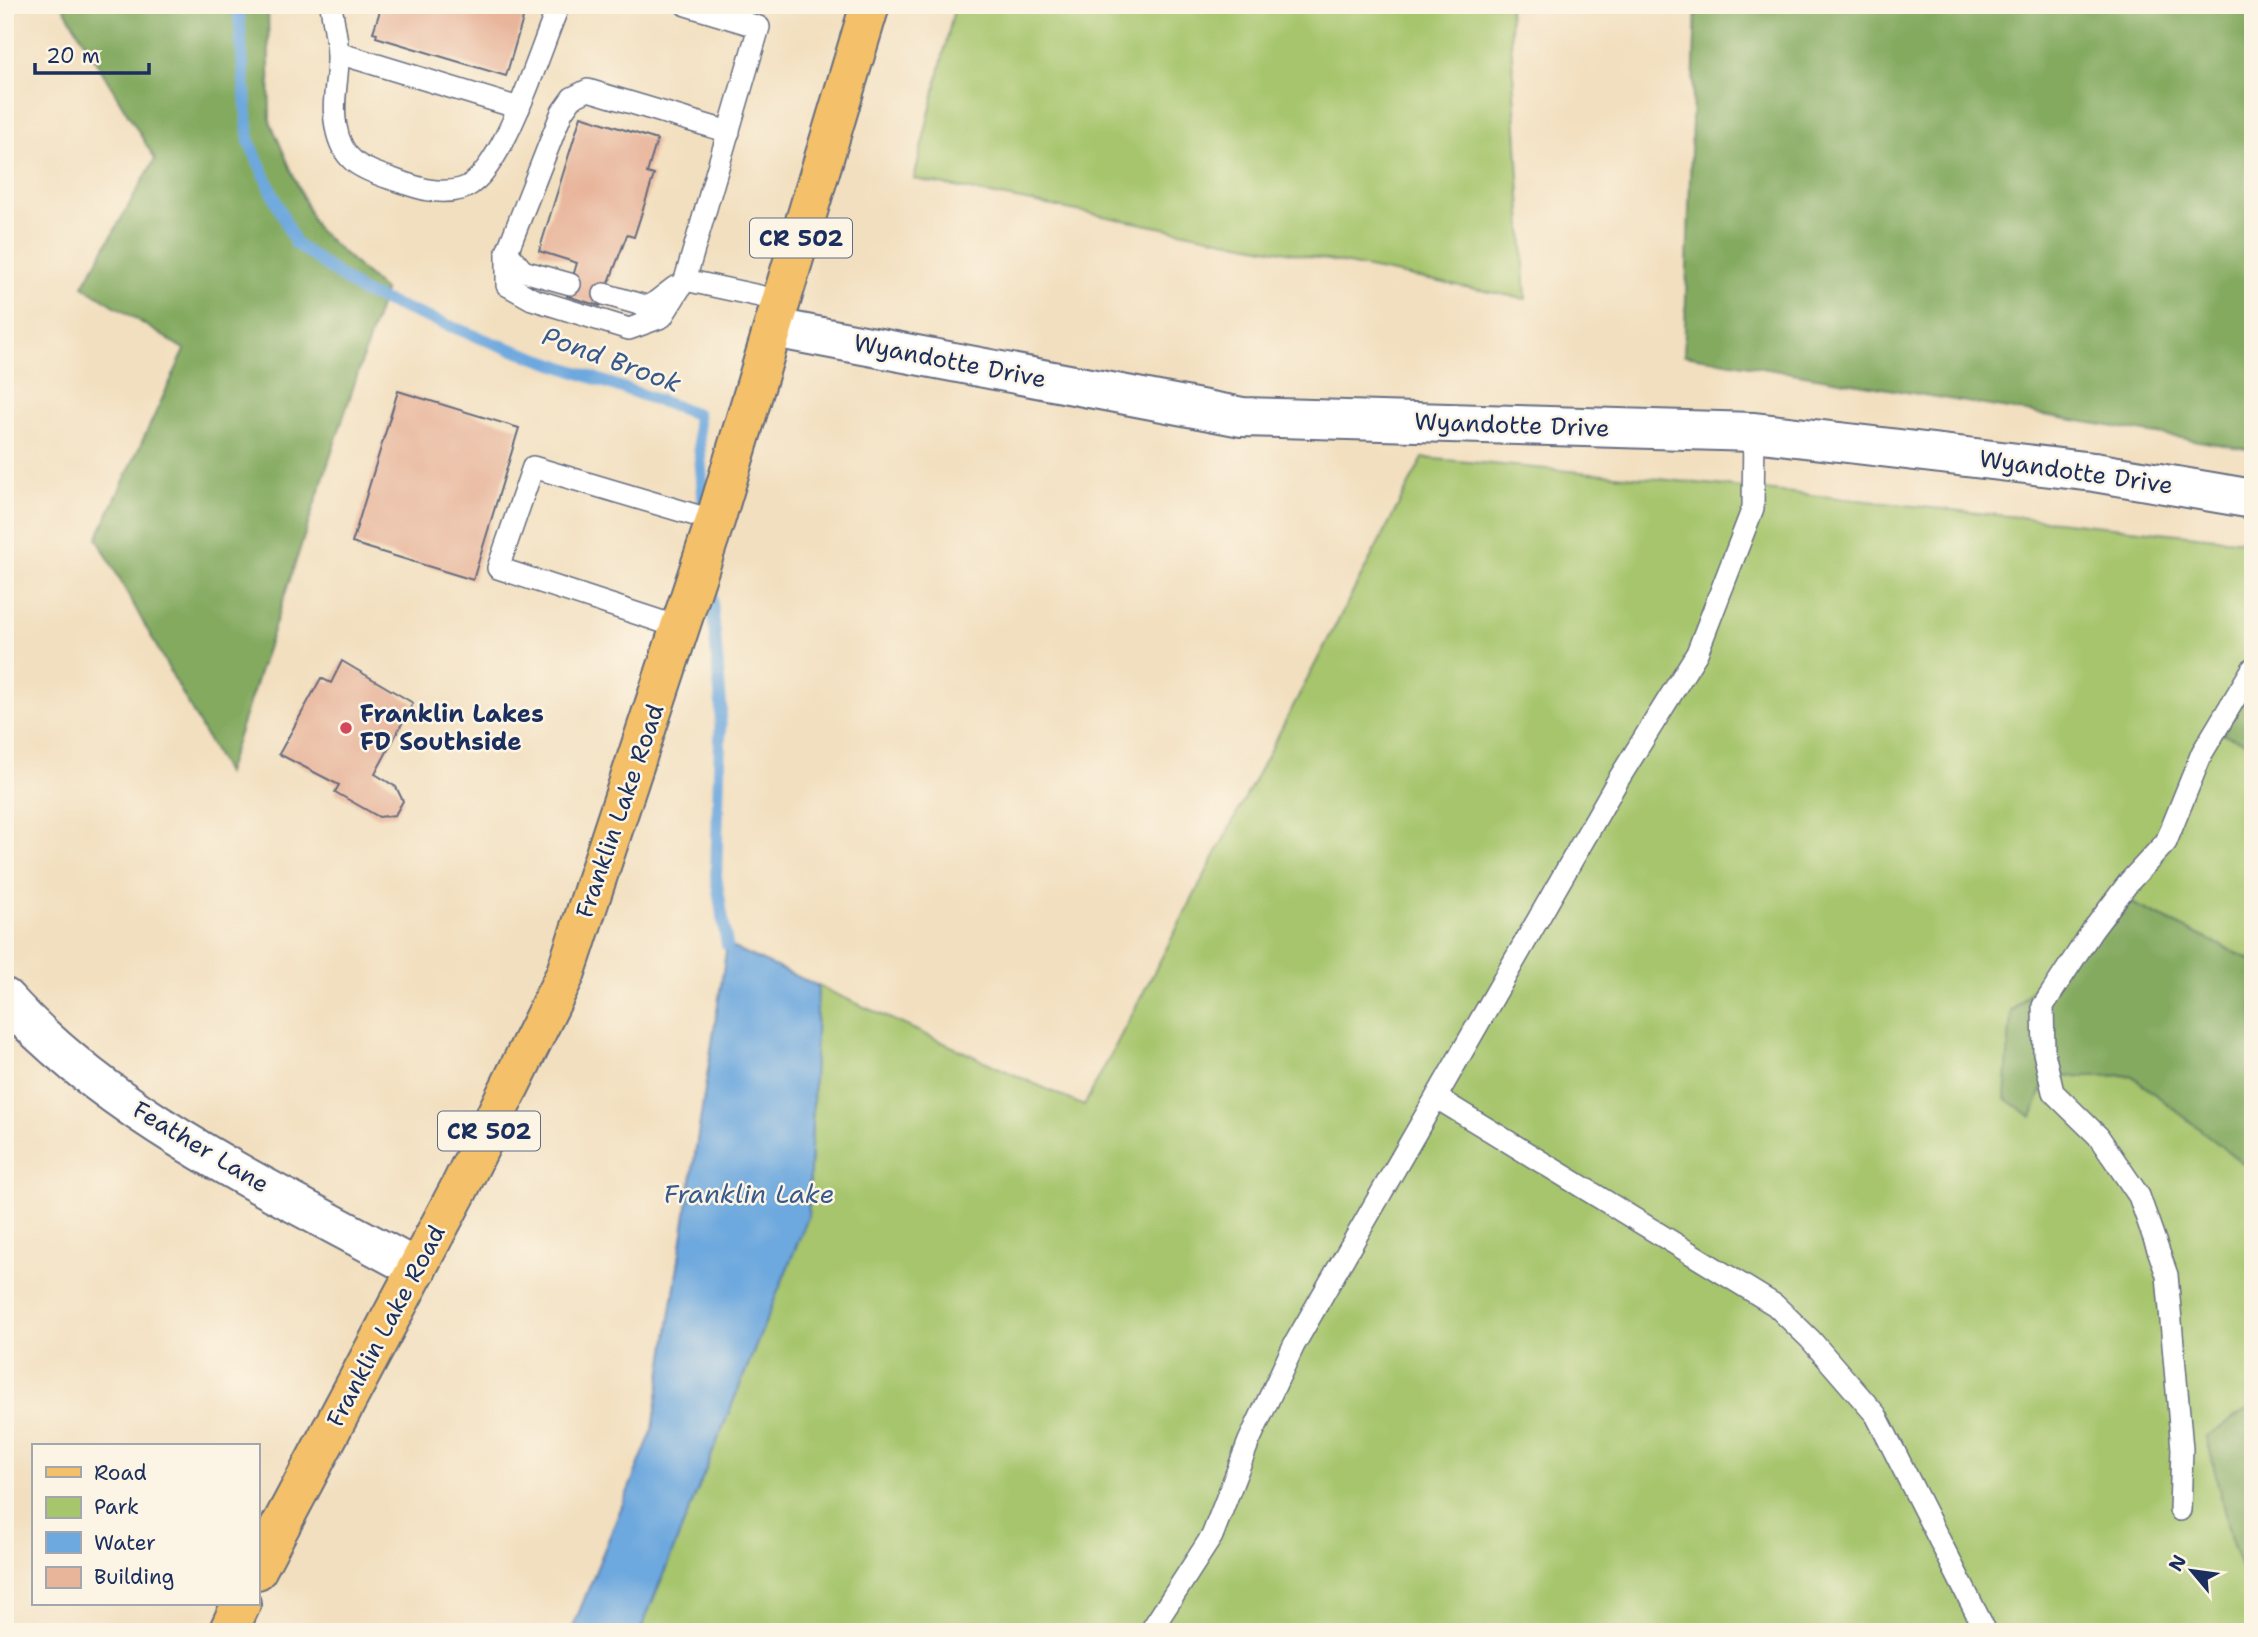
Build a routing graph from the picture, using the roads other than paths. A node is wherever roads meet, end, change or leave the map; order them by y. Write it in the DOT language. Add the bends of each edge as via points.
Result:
graph roads {
  1 [pos="331,5"];
  2 [pos="559,5"];
  3 [pos="686,5"];
  4 [pos="870,5"];
  5 [pos="338,53"];
  6 [pos="519,108"];
  7 [pos="729,132"];
  8 [pos="507,252"];
  9 [pos="685,280"];
  10 [pos="570,284"];
  11 [pos="604,294"];
  12 [pos="778,314"];
  13 [pos="1754,432"];
  14 [pos="2253,499"];
  15 [pos="716,521"];
  16 [pos="681,628"];
  17 [pos="2253,668"];
  18 [pos="5,998"];
  19 [pos="1437,1098"];
  20 [pos="417,1269"];
  21 [pos="2180,1510"];
  22 [pos="259,1566"];
  23 [pos="240,1606"];
  24 [pos="228,1632"];
  25 [pos="1150,1632"];
  26 [pos="1986,1632"];
  1 -- 5 [label="lane"];
  2 -- 6 [label="lane"];
  3 -- 7 [label="lane" via="759,27"];
  4 -- 12 [label="main road, Franklin Lake Road / CR 502"];
  5 -- 6 [label="lane"];
  5 -- 6 [label="lane" via="336,127 347,157 366,170 434,192 463,189 484,173"];
  7 -- 8 [label="lane" via="588,90 572,98 562,111"];
  7 -- 9 [label="lane"];
  8 -- 9 [label="lane" via="507,285 532,299 629,329 662,317"];
  8 -- 10 [label="lane" via="523,271"];
  9 -- 11 [label="lane" via="649,307"];
  9 -- 12 [label="lane"];
  12 -- 13 [label="street, Wyandotte Drive" via="1242,417"];
  12 -- 15 [label="main road, Franklin Lake Road / CR 502"];
  13 -- 14 [label="street, Wyandotte Drive" via="2094,472"];
  13 -- 19 [label="lane" via="1753,508 1697,653 1618,780"];
  15 -- 16 [label="main road, Franklin Lake Road / CR 502"];
  15 -- 16 [label="lane" via="533,467 498,568"];
  16 -- 20 [label="main road, Franklin Lake Road / CR 502" via="565,975"];
  17 -- 21 [label="lane" via="2202,753 2166,842 2092,931 2043,1006 2044,1054 2053,1092 2098,1136 2139,1196 2167,1275 2182,1449"];
  18 -- 20 [label="street, Feather Lane" via="85,1073 158,1126"];
  19 -- 25 [label="lane" via="1294,1345 1212,1536"];
  19 -- 26 [label="lane" via="1775,1305 1810,1339 1876,1415"];
  20 -- 22 [label="main road, Franklin Lake Road / CR 502"];
  23 -- 24 [label="main road"];
}
